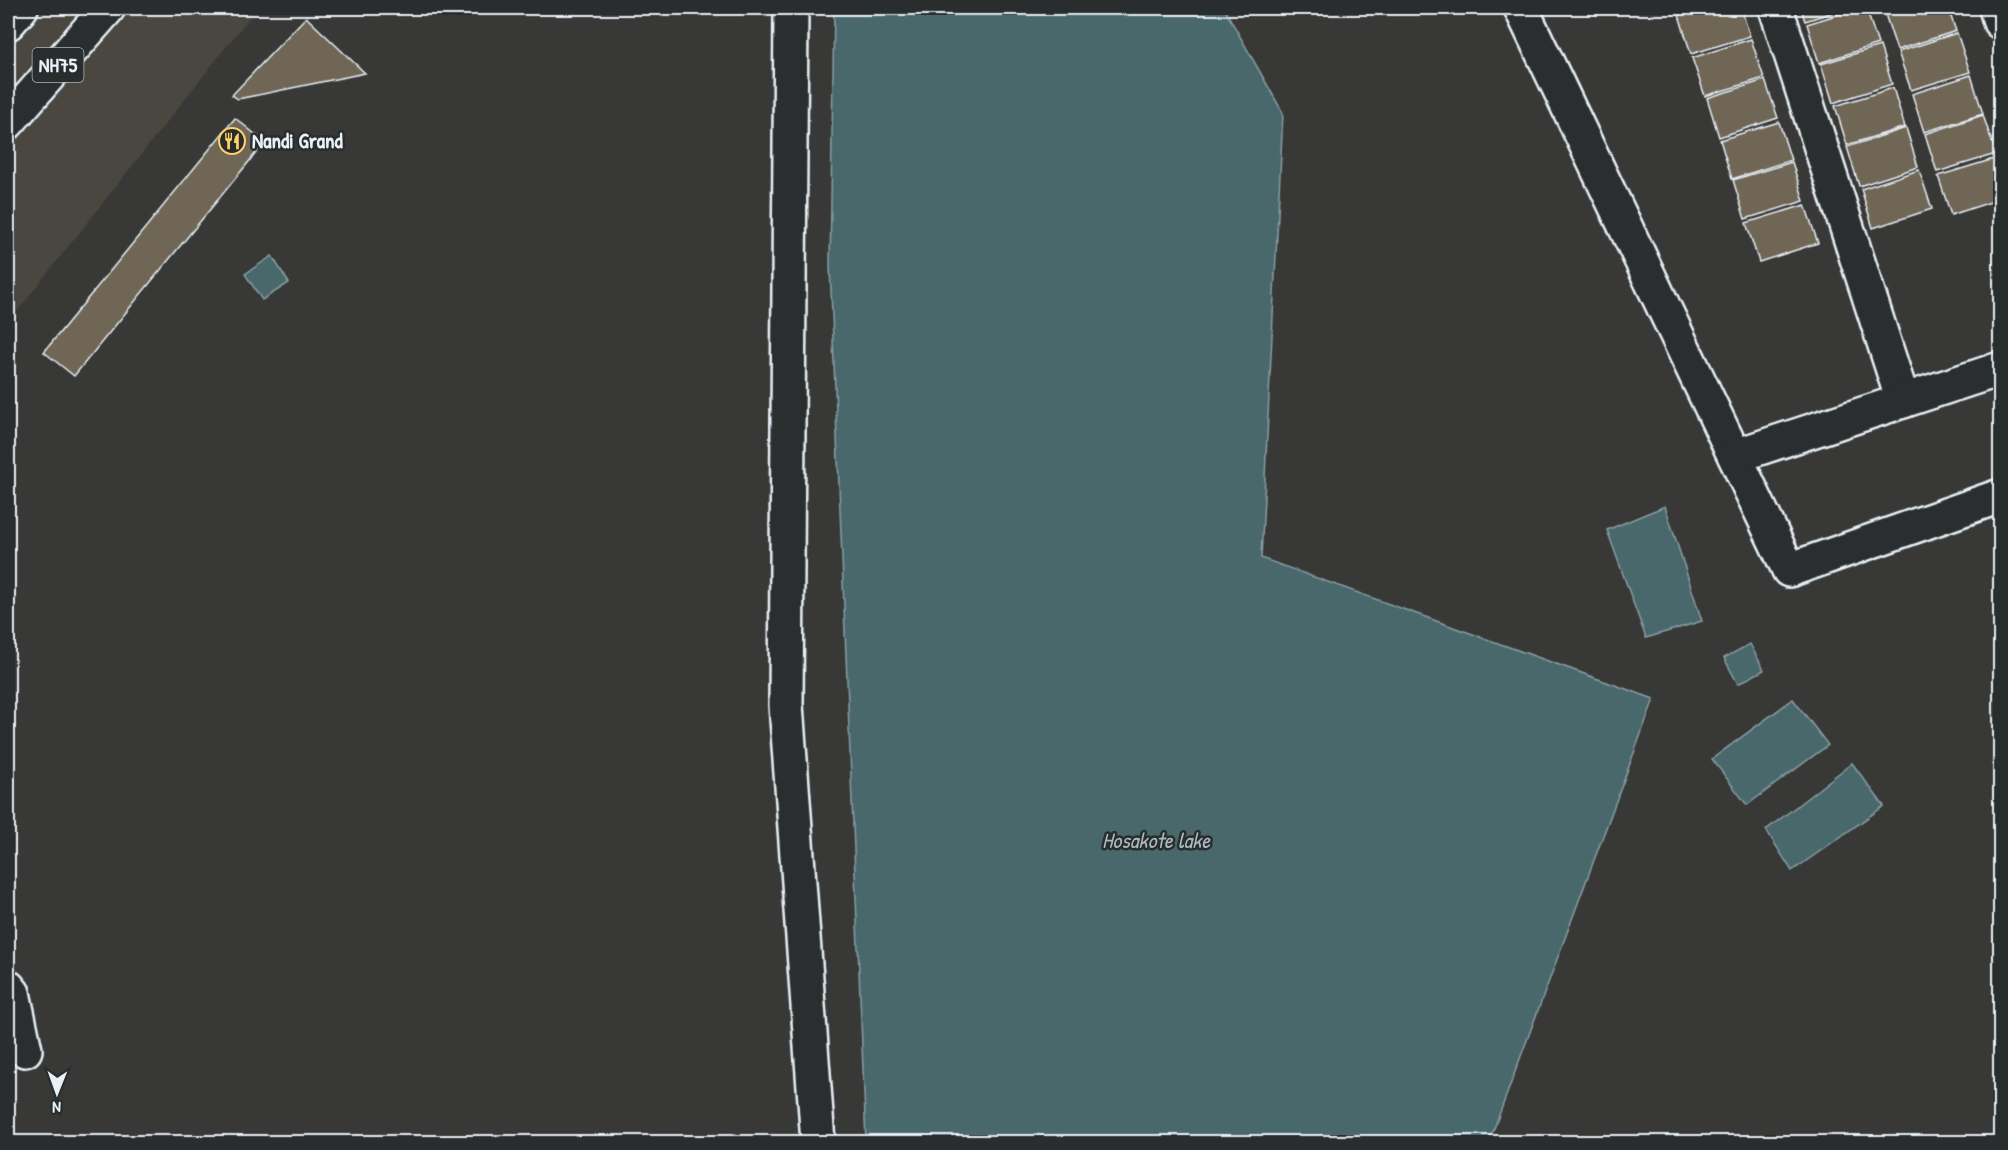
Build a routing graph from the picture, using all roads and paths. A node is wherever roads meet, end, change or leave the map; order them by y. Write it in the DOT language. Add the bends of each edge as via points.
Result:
graph roads {
  1 [pos="21,8"];
  2 [pos="108,8"];
  3 [pos="791,8"];
  4 [pos="1521,8"];
  5 [pos="1776,8"];
  6 [pos="1996,8"];
  7 [pos="2001,22"];
  8 [pos="8,24"];
  9 [pos="8,122"];
  10 [pos="2001,369"];
  11 [pos="1903,401"];
  12 [pos="1735,456"];
  13 [pos="2001,496"];
  14 [pos="8,987"];
  15 [pos="25,1050"];
  16 [pos="818,1143"];
  1 -- 8 [label="main road"];
  2 -- 9 [label="main road, NH75"];
  3 -- 16 [label="main road" via="786,705"];
  4 -- 12 [label="main road"];
  5 -- 11 [label="main road"];
  6 -- 7 [label="main road"];
  10 -- 11 [label="main road"];
  11 -- 12 [label="main road"];
  12 -- 13 [label="main road" via="1788,570"];
  14 -- 15 [label="main road" via="13,993"];
}
